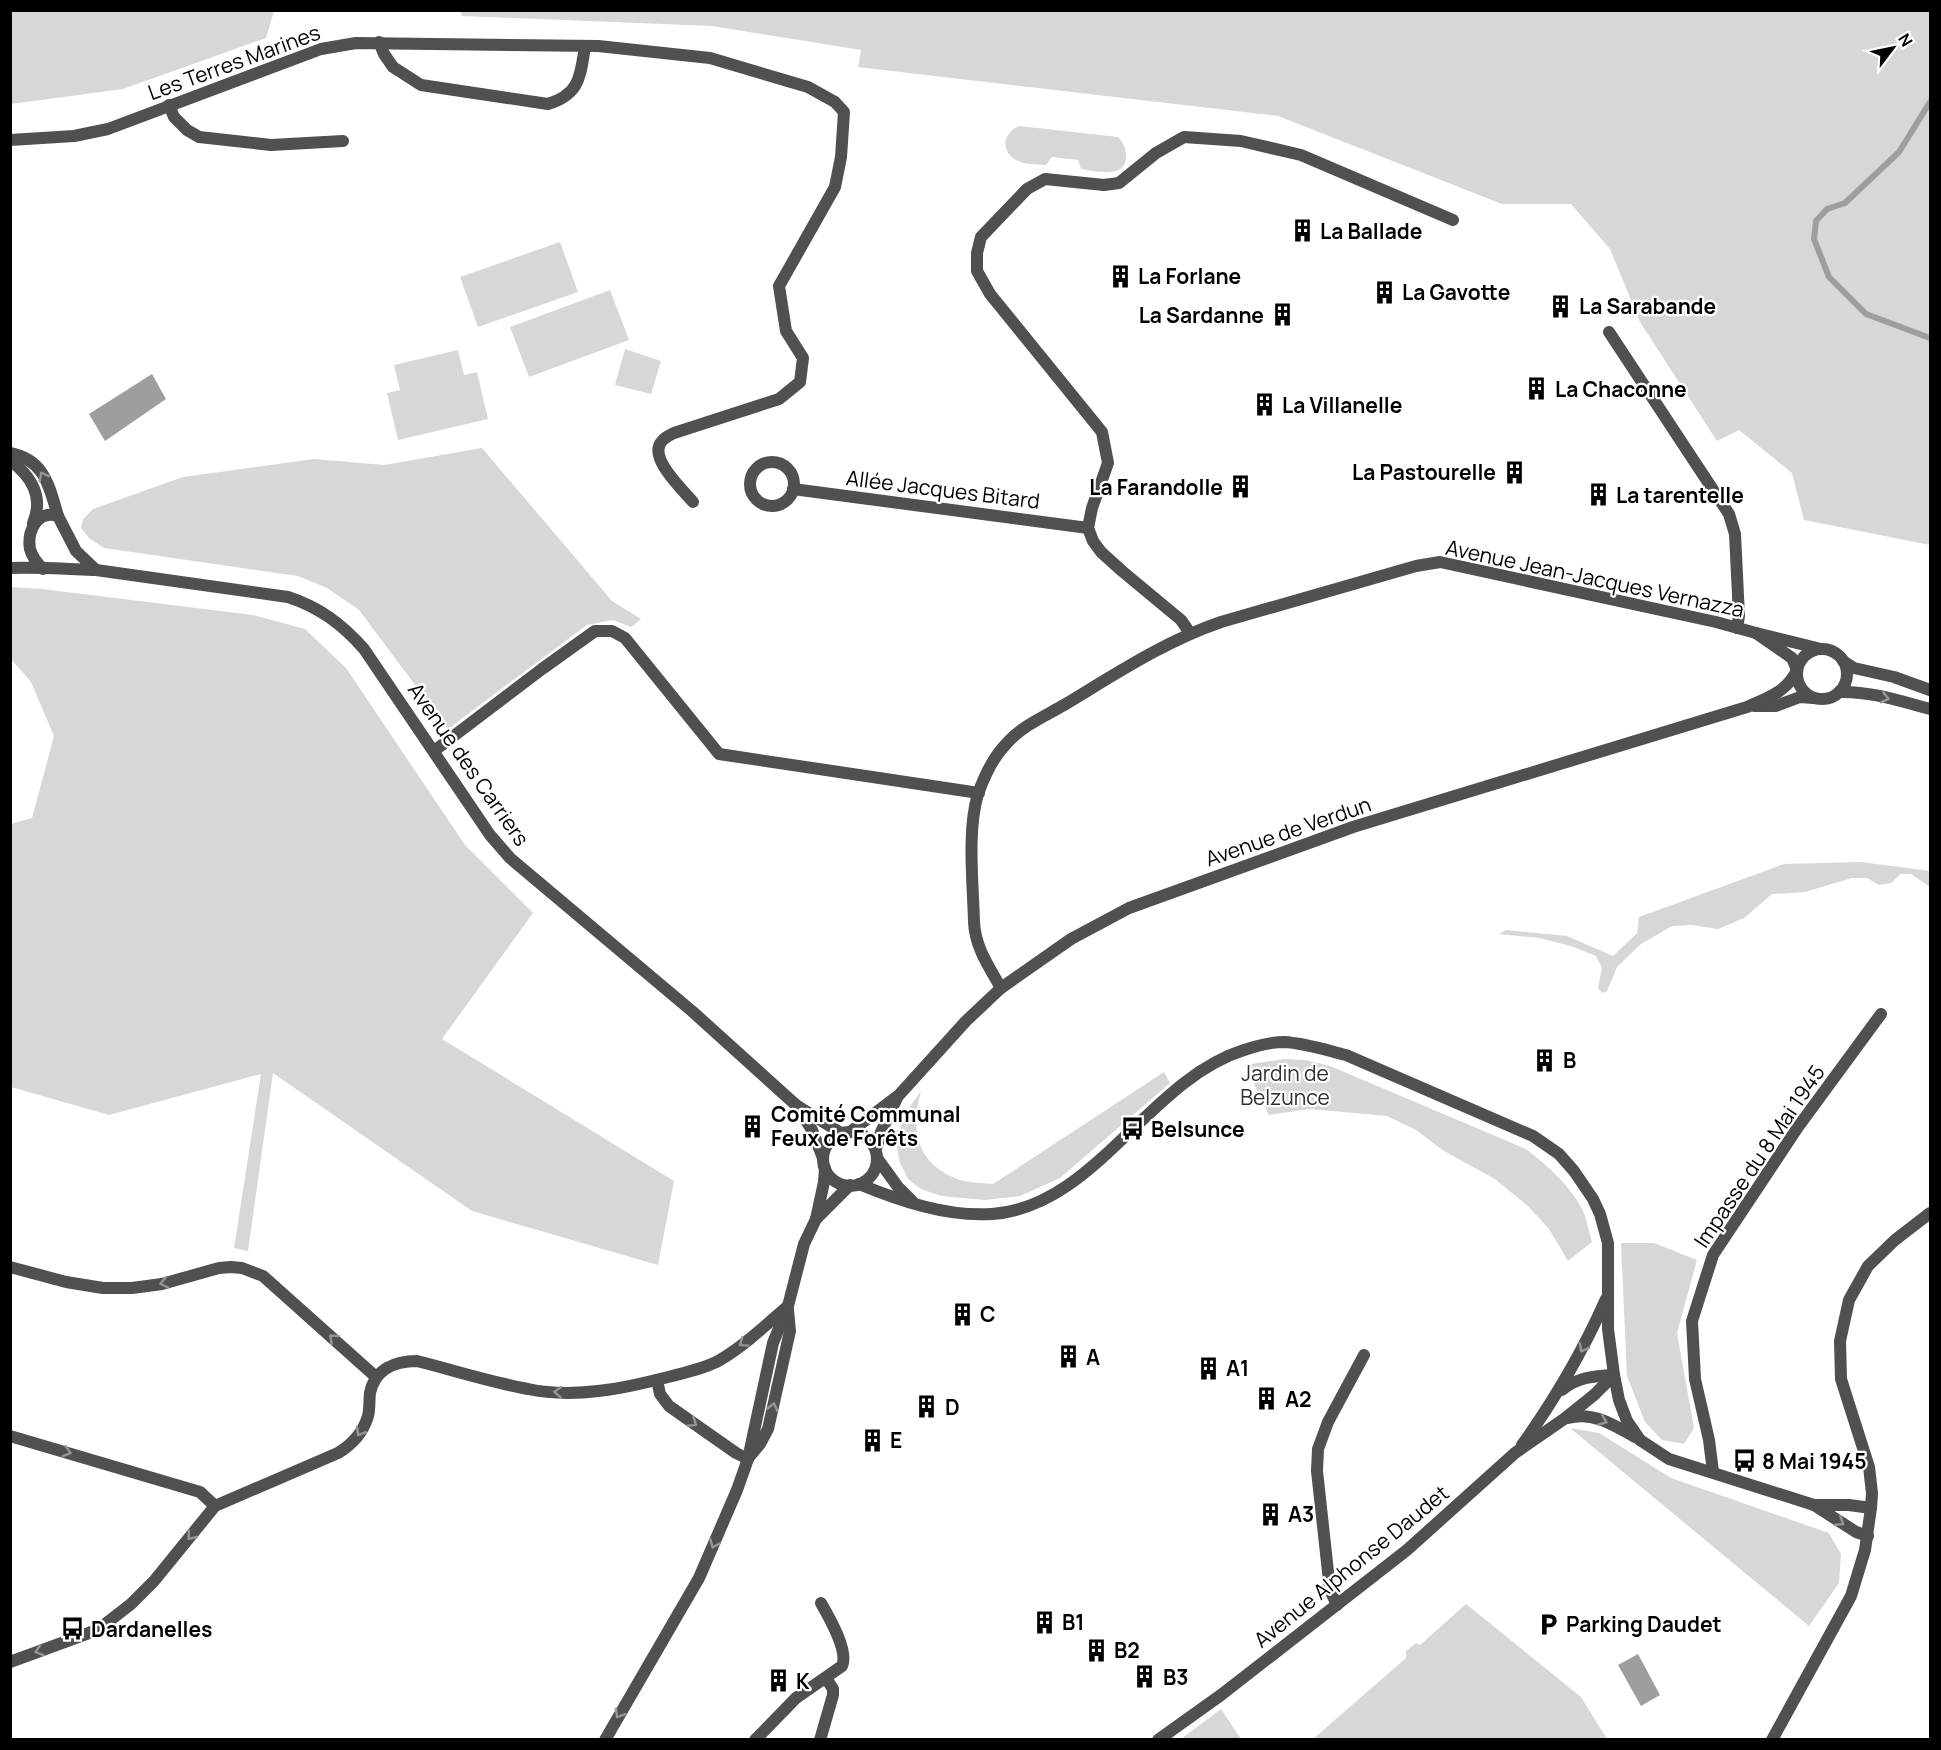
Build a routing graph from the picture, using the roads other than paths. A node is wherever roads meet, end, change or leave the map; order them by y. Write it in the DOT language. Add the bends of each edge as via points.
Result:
graph roads {
  1 [pos="379,42"];
  2 [pos="585,47"];
  3 [pos="170,105"];
  4 [pos="10,140"];
  5 [pos="343,141"];
  6 [pos="1453,220"];
  7 [pos="1609,332"];
  8 [pos="10,453"];
  9 [pos="10,460"];
  10 [pos="794,489"];
  11 [pos="693,502"];
  12 [pos="58,516"];
  13 [pos="31,526"];
  14 [pos="1088,528"];
  15 [pos="71,542"];
  16 [pos="10,568"];
  17 [pos="49,569"];
  18 [pos="96,570"];
  19 [pos="1737,628"];
  20 [pos="1190,633"];
  21 [pos="1756,633"];
  22 [pos="1821,649"];
  23 [pos="1843,661"];
  24 [pos="1797,670"];
  25 [pos="1930,690"];
  26 [pos="1839,692"];
  27 [pos="1814,698"];
  28 [pos="1747,706"];
  29 [pos="1930,709"];
  30 [pos="434,751"];
  31 [pos="979,793"];
  32 [pos="1001,988"];
  33 [pos="1881,1014"];
  34 [pos="899,1095"];
  35 [pos="796,1106"];
  36 [pos="845,1132"];
  37 [pos="876,1154"];
  38 [pos="824,1163"];
  39 [pos="855,1185"];
  40 [pos="915,1204"];
  41 [pos="1930,1212"];
  42 [pos="816,1219"];
  43 [pos="10,1267"];
  44 [pos="1608,1294"];
  45 [pos="788,1306"];
  46 [pos="1364,1355"];
  47 [pos="1614,1375"];
  48 [pos="376,1377"];
  49 [pos="657,1380"];
  50 [pos="1556,1394"];
  51 [pos="1564,1419"];
  52 [pos="10,1436"];
  53 [pos="1640,1440"];
  54 [pos="1515,1453"];
  55 [pos="748,1458"];
  56 [pos="1713,1472"];
  57 [pos="1814,1505"];
  58 [pos="215,1506"];
  59 [pos="1871,1508"];
  60 [pos="1868,1536"];
  61 [pos="820,1603"];
  62 [pos="1337,1605"];
  63 [pos="10,1662"];
  64 [pos="826,1678"];
  65 [pos="604,1740"];
  66 [pos="755,1740"];
  67 [pos="820,1740"];
  68 [pos="1158,1740"];
  69 [pos="1772,1740"];
  1 -- 2 [label="street, Les Terres Marines"];
  1 -- 2 [label="street" via="393,67 421,85 548,104 572,90 581,76"];
  1 -- 3 [label="street, Les Terres Marines" via="321,49"];
  2 -- 11 [label="street, Les Terres Marines" via="710,58 808,87 835,102 844,112 842,157 835,187 779,286 786,331 803,358 800,382 778,399 663,439 658,447 662,466"];
  3 -- 4 [label="street, Les Terres Marines" via="108,129 74,136"];
  3 -- 5 [label="street" via="174,117 199,137 271,146"];
  6 -- 14 [label="street" via="1301,155 1230,140 1184,137 1156,153 1119,183 1104,185 1045,178 1027,189 981,237 976,271 990,294 1102,432 1108,463"];
  7 -- 19 [label="street" via="1729,513 1735,534"];
  12 -- 8 [label="street, one-way" via="43,474 34,462 24,455"];
  9 -- 13 [label="street" via="30,480 37,500 38,511"];
  10 -- 14 [label="street, Allée Jacques Bitard"];
  12 -- 13 [label="street" via="45,516"];
  12 -- 15 [label="street"];
  13 -- 17 [label="street" via="30,549 35,561"];
  14 -- 20 [label="street" via="1101,552 1181,620"];
  15 -- 17 [label="street" via="69,558"];
  15 -- 18 [label="street"];
  16 -- 17 [label="street, Avenue des Carriers"];
  17 -- 18 [label="street, Avenue des Carriers"];
  18 -- 30 [label="street, Avenue des Carriers" via="288,597 317,608 364,649"];
  19 -- 20 [label="street, Avenue Jean-Jacques Vernazza" via="1440,562"];
  19 -- 21 [label="street, Avenue Jean-Jacques Vernazza"];
  20 -- 31 [label="street, Avenue Jean-Jacques Vernazza" via="1021,731 995,758"];
  21 -- 22 [label="street, Avenue Jean-Jacques Vernazza"];
  21 -- 24 [label="street, Avenue Jean-Jacques Vernazza" via="1792,658"];
  22 -- 23 [label="street" via="1830,650"];
  22 -- 24 [label="street" via="1805,655"];
  23 -- 25 [label="street" via="1854,668"];
  23 -- 26 [label="street" via="1847,677"];
  24 -- 27 [label="street" via="1801,687"];
  24 -- 28 [label="street, Avenue de Verdun" via="1788,686"];
  26 -- 27 [label="street" via="1823,699"];
  26 -- 29 [label="street, one-way" via="1872,694"];
  27 -- 28 [label="street, Avenue de Verdun" via="1800,697 1776,706"];
  28 -- 32 [label="street, Avenue de Verdun" via="1353,827 1129,908 1071,939"];
  30 -- 31 [label="street" via="595,631 612,631 626,638 719,754"];
  30 -- 35 [label="street, Avenue des Carriers" via="510,858 693,1012"];
  31 -- 32 [label="street, Avenue Jean-Jacques Vernazza" via="973,815 975,934"];
  32 -- 34 [label="street, Avenue de Verdun"];
  33 -- 56 [label="street, Impasse du 8 Mai 1945" via="1798,1127 1713,1255 1692,1321 1695,1379"];
  34 -- 36 [label="street, Avenue de Verdun"];
  34 -- 37 [label="street, Avenue de Verdun"];
  35 -- 36 [label="street, Avenue des Carriers"];
  35 -- 38 [label="street, Avenue des Carriers" via="812,1130"];
  36 -- 37 [label="street" via="865,1136"];
  36 -- 38 [label="street" via="828,1143"];
  37 -- 39 [label="street" via="873,1174"];
  37 -- 40 [label="street"];
  38 -- 39 [label="street" via="832,1178"];
  38 -- 42 [label="street"];
  39 -- 40 [label="street"];
  39 -- 42 [label="street"];
  40 -- 44 [label="street" via="962,1214 993,1214 1048,1198 1085,1172 1188,1079 1226,1056 1282,1042 1346,1055 1533,1136 1559,1154 1584,1184 1600,1214 1608,1243"];
  41 -- 59 [label="street" via="1868,1266 1849,1300 1840,1341 1841,1379 1869,1467"];
  42 -- 45 [label="street" via="804,1244"];
  48 -- 43 [label="street, one-way" via="263,1276 242,1268 219,1268 162,1284 103,1288"];
  44 -- 47 [label="street"];
  44 -- 50 [label="street, one-way" via="1588,1340"];
  45 -- 49 [label="street, one-way" via="719,1360"];
  45 -- 55 [label="street" via="773,1343"];
  46 -- 62 [label="street" via="1318,1449 1330,1590"];
  47 -- 50 [label="street" via="1586,1378"];
  47 -- 51 [label="street, Avenue Alphonse Daudet"];
  47 -- 53 [label="street" via="1627,1421"];
  49 -- 48 [label="street, one-way" via="609,1389 529,1390 417,1361 393,1364"];
  48 -- 58 [label="street, one-way" via="364,1427 349,1446"];
  49 -- 55 [label="street, one-way" via="660,1394 669,1406 736,1454"];
  50 -- 54 [label="street"];
  51 -- 53 [label="street, one-way" via="1590,1416"];
  51 -- 54 [label="street, Avenue Alphonse Daudet"];
  52 -- 58 [label="street, one-way" via="200,1492"];
  53 -- 56 [label="street" via="1669,1459"];
  54 -- 62 [label="street, Avenue Alphonse Daudet" via="1407,1550"];
  55 -- 65 [label="street, one-way" via="699,1578"];
  56 -- 57 [label="street"];
  57 -- 59 [label="street"];
  57 -- 60 [label="street, one-way"];
  58 -- 63 [label="street, one-way" via="154,1581 113,1618 89,1633"];
  59 -- 60 [label="street"];
  60 -- 69 [label="street" via="1851,1596"];
  61 -- 64 [label="street" via="845,1660"];
  62 -- 68 [label="street, Avenue Alphonse Daudet"];
  64 -- 66 [label="street" via="796,1698"];
  64 -- 67 [label="street" via="833,1695"];
}
